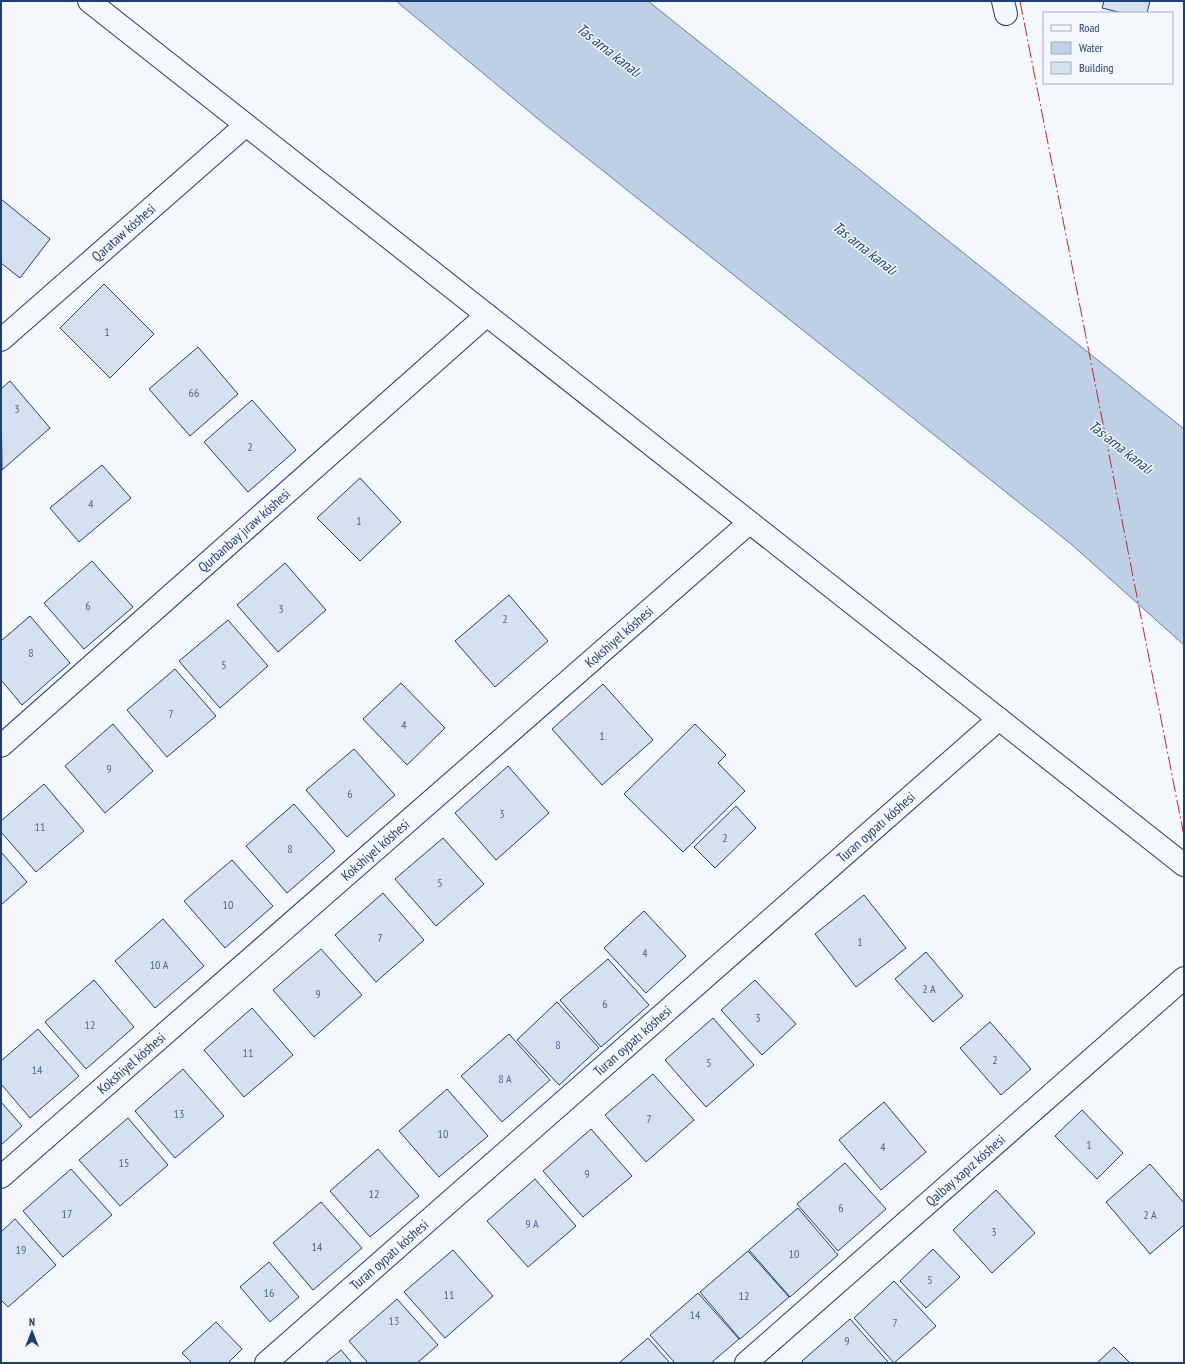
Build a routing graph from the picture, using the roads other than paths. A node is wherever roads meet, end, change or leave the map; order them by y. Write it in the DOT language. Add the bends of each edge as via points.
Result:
graph roads {
  1 [pos="89,1"];
  2 [pos="246,125"];
  3 [pos="487,315"];
  4 [pos="1,340"];
  5 [pos="750,523"];
  6 [pos="999,719"];
  7 [pos="1,746"];
  8 [pos="1184,865"];
  9 [pos="1184,978"];
  10 [pos="1,1177"];
  11 [pos="266,1363"];
  12 [pos="746,1363"];
  1 -- 2 [label="street"];
  2 -- 3 [label="street"];
  2 -- 4 [label="street, Qarataw kóshesi"];
  3 -- 5 [label="street"];
  3 -- 7 [label="street, Qurbanbay jıraw kóshesi"];
  5 -- 6 [label="street"];
  5 -- 10 [label="street, Kokshiyel kóshesi"];
  6 -- 8 [label="street"];
  6 -- 11 [label="street, Turan oypatı kóshesi"];
  9 -- 12 [label="street, Qalbay xapız kóshesi"];
}
